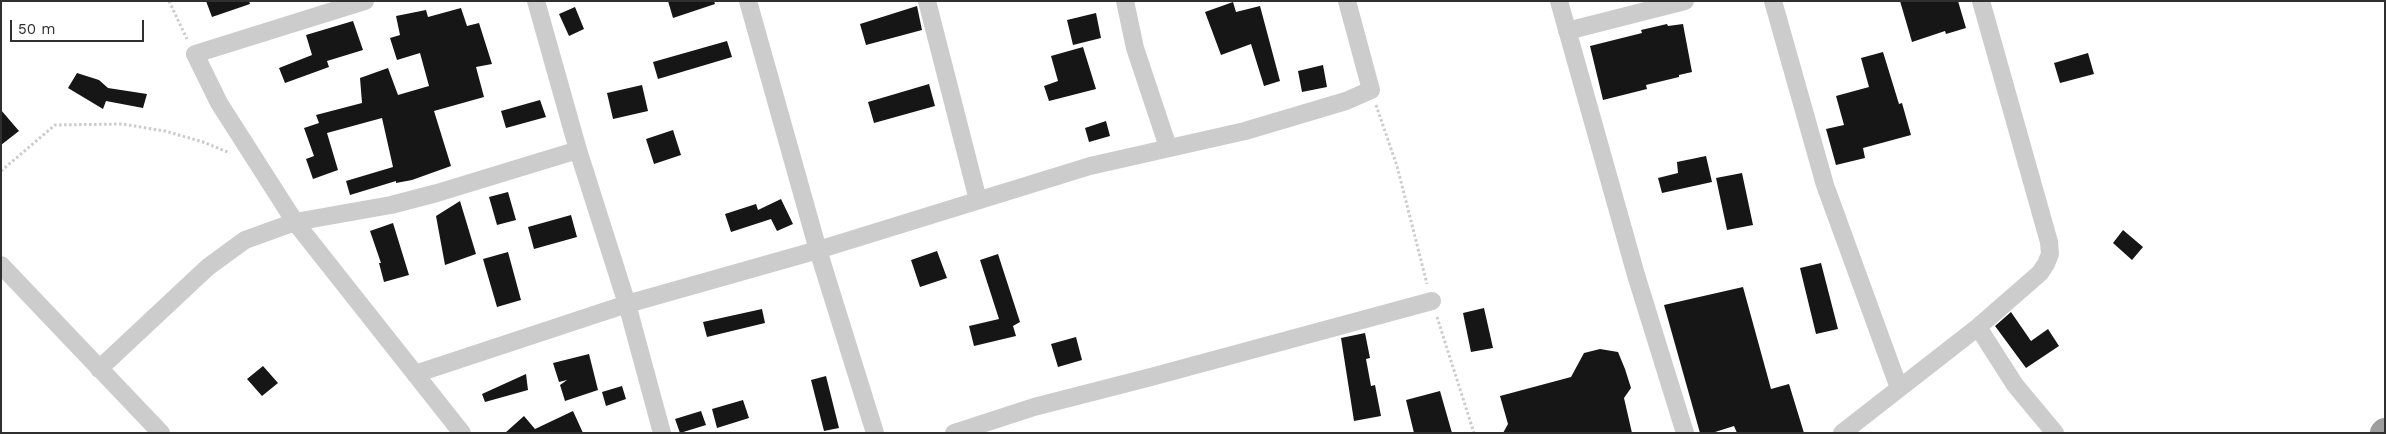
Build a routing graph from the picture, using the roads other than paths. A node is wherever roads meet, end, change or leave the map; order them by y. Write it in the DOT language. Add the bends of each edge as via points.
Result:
graph roads {
  1 [pos="365,1"];
  2 [pos="536,1"];
  3 [pos="748,1"];
  4 [pos="927,1"];
  5 [pos="1125,1"];
  6 [pos="1347,1"];
  7 [pos="1559,1"];
  8 [pos="1684,1"];
  9 [pos="1773,1"];
  10 [pos="1981,1"];
  11 [pos="1567,31"];
  12 [pos="1168,146"];
  13 [pos="578,150"];
  14 [pos="978,200"];
  15 [pos="295,222"];
  16 [pos="818,250"];
  17 [pos="1,265"];
  18 [pos="1432,301"];
  19 [pos="627,304"];
  20 [pos="1978,327"];
  21 [pos="99,369"];
  22 [pos="415,374"];
  23 [pos="1899,388"];
  24 [pos="161,433"];
  25 [pos="462,433"];
  26 [pos="662,433"];
  27 [pos="875,433"];
  28 [pos="954,433"];
  29 [pos="1685,433"];
  30 [pos="1842,433"];
  31 [pos="2055,433"];
  1 -- 15 [label="street" via="195,54 209,85 256,164"];
  2 -- 13 [label="street"];
  3 -- 16 [label="street"];
  4 -- 14 [label="street"];
  5 -- 12 [label="street" via="1135,48"];
  6 -- 12 [label="street" via="1371,90 1346,101 1245,130"];
  7 -- 11 [label="street"];
  8 -- 11 [label="street"];
  9 -- 23 [label="street" via="1825,186"];
  10 -- 20 [label="street" via="2050,254 2040,273"];
  11 -- 29 [label="street" via="1636,275"];
  12 -- 14 [label="street"];
  13 -- 15 [label="street" via="391,205"];
  13 -- 19 [label="street"];
  14 -- 16 [label="street"];
  15 -- 21 [label="street" via="245,240 208,267"];
  15 -- 22 [label="street"];
  16 -- 19 [label="street"];
  16 -- 27 [label="street"];
  17 -- 21 [label="street"];
  18 -- 28 [label="street" via="1034,407"];
  19 -- 22 [label="street"];
  19 -- 26 [label="street"];
  20 -- 23 [label="street"];
  20 -- 31 [label="street" via="2015,385"];
  21 -- 24 [label="street"];
  22 -- 25 [label="street"];
  23 -- 30 [label="street"];
}
